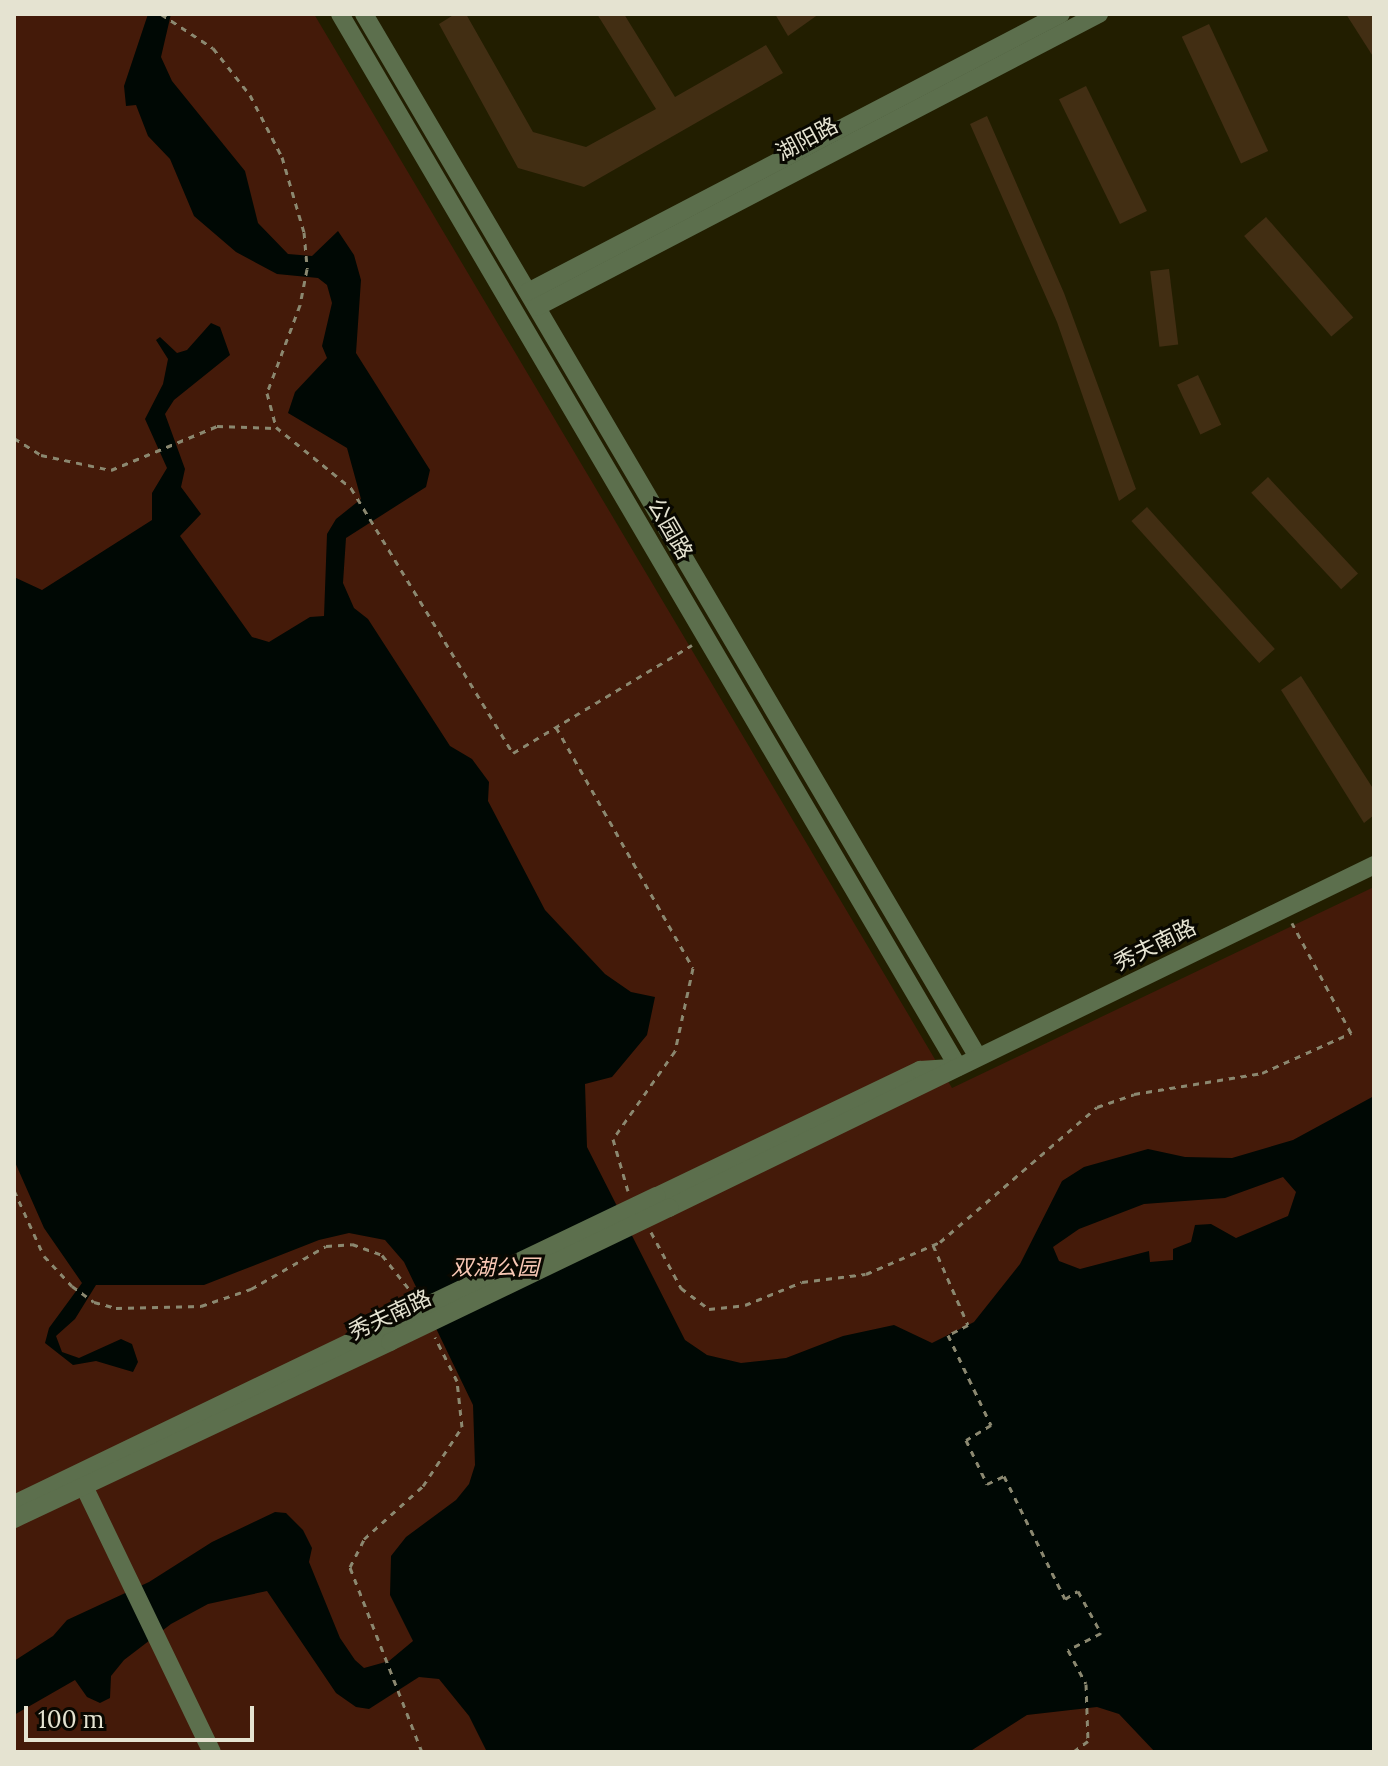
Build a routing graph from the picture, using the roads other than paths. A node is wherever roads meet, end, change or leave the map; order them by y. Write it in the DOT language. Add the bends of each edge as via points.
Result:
graph roads {
  1 [pos="340,14"];
  2 [pos="364,14"];
  3 [pos="1061,14"];
  4 [pos="1099,14"];
  5 [pos="532,300"];
  6 [pos="1374,865"];
  7 [pos="978,1057"];
  8 [pos="958,1067"];
  9 [pos="80,1480"];
  10 [pos="14,1504"];
  11 [pos="14,1519"];
  12 [pos="212,1752"];
  1 -- 8 [label="street, 公园路"];
  2 -- 5 [label="street, 公园路"];
  3 -- 5 [label="street, 湖阳路"];
  4 -- 5 [label="street, 湖阳路"];
  5 -- 7 [label="street, 公园路"];
  6 -- 7 [label="street, 秀夫南路"];
  7 -- 8 [label="street, 秀夫南路"];
  8 -- 9 [label="street, 秀夫南路, bridge"];
  9 -- 10 [label="street, 秀夫南路"];
  9 -- 11 [label="street, 秀夫南路"];
  9 -- 12 [label="street"];
}
